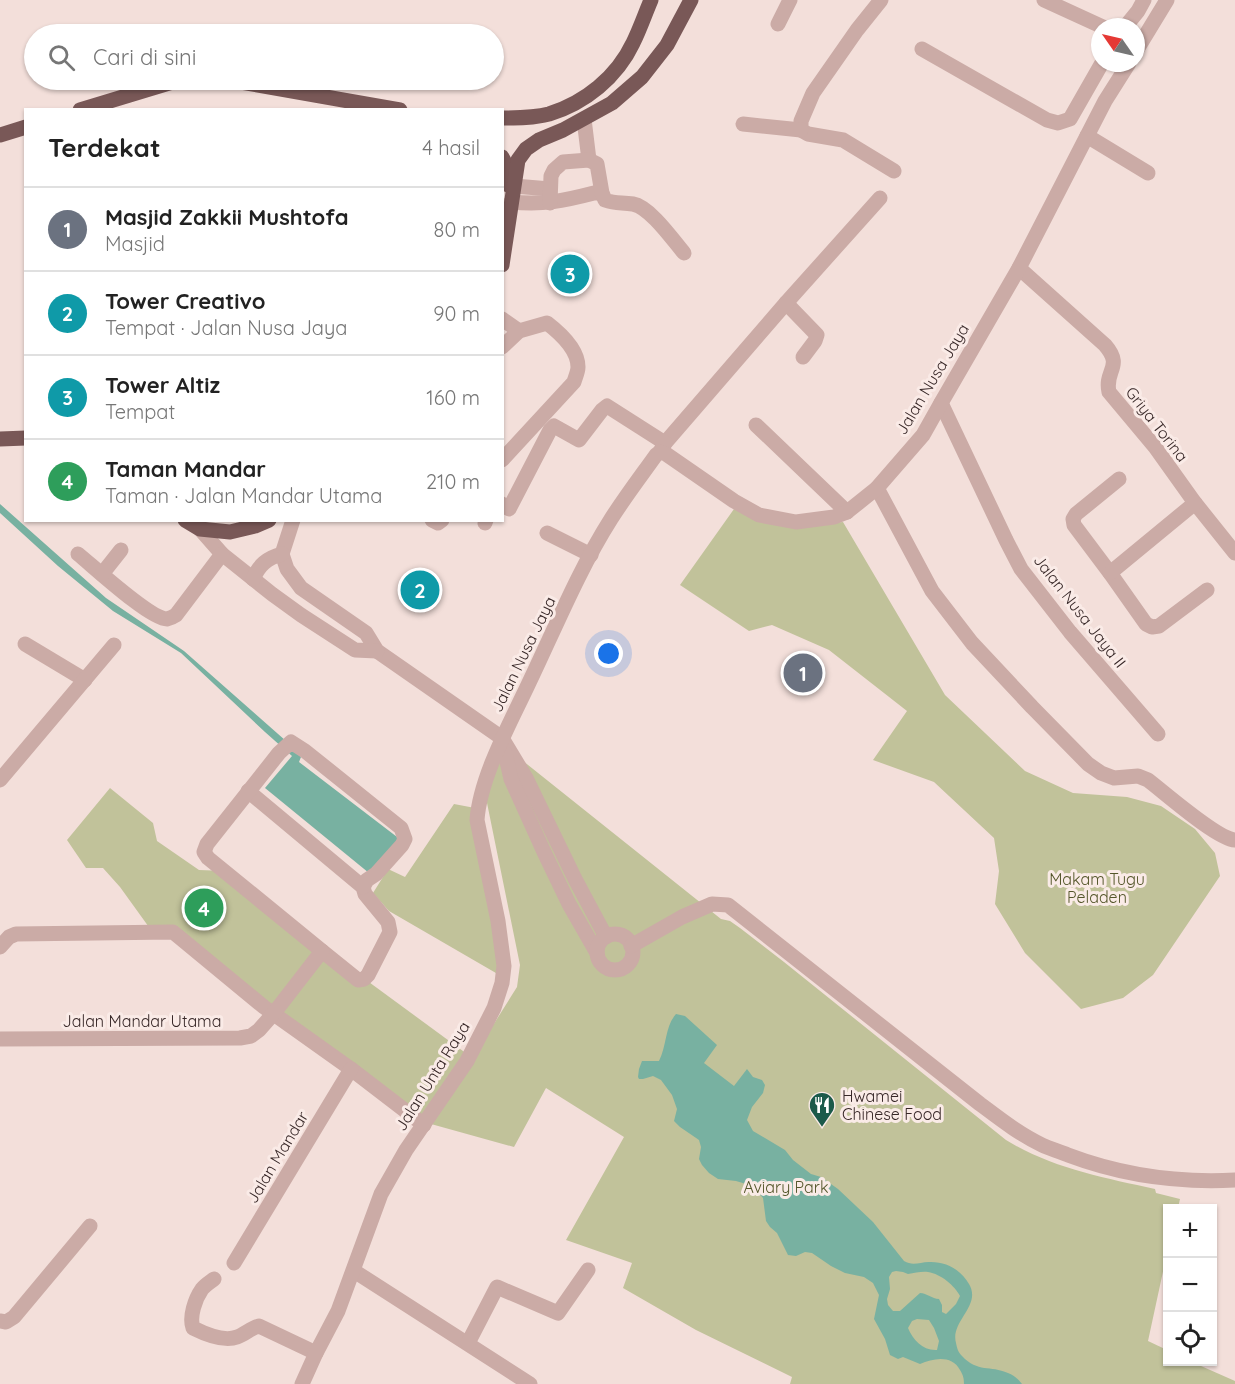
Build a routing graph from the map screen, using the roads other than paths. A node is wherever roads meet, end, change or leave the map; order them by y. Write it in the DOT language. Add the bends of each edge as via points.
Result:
graph roads {
  1 [pos="651,0"];
  2 [pos="790,0"];
  3 [pos="880,0"];
  4 [pos="1044,0"];
  5 [pos="1144,0"];
  6 [pos="1167,0"];
  7 [pos="685,3"];
  8 [pos="1132,18"];
  9 [pos="1091,22"];
  10 [pos="778,24"];
  11 [pos="1145,36"];
  12 [pos="922,50"];
  13 [pos="1097,72"];
  14 [pos="1124,72"];
  15 [pos="146,90"];
  16 [pos="286,90"];
  17 [pos="87,108"];
  18 [pos="389,108"];
  19 [pos="504,118"];
  20 [pos="584,119"];
  21 [pos="743,124"];
  22 [pos="24,128"];
  23 [pos="801,130"];
  24 [pos="0,135"];
  25 [pos="1088,136"];
  26 [pos="589,160"];
  27 [pos="504,161"];
  28 [pos="894,171"];
  29 [pos="1148,173"];
  30 [pos="602,193"];
  31 [pos="550,196"];
  32 [pos="880,198"];
  33 [pos="512,199"];
  34 [pos="504,252"];
  35 [pos="684,253"];
  36 [pos="1019,268"];
  37 [pos="786,303"];
  38 [pos="504,320"];
  39 [pos="519,331"];
  40 [pos="504,345"];
  41 [pos="803,357"];
  42 [pos="941,403"];
  43 [pos="756,425"];
  44 [pos="24,438"];
  45 [pos="0,439"];
  46 [pos="662,447"];
  47 [pos="504,458"];
  48 [pos="1119,478"];
  49 [pos="876,488"];
  50 [pos="1196,503"];
  51 [pos="504,505"];
  52 [pos="847,512"];
  53 [pos="188,522"];
  54 [pos="264,522"];
  55 [pos="292,522"];
  56 [pos="200,529"];
  57 [pos="547,533"];
  58 [pos="121,550"];
  59 [pos="1235,553"];
  60 [pos="78,554"];
  61 [pos="222,554"];
  62 [pos="282,554"];
  63 [pos="591,555"];
  64 [pos="1110,573"];
  65 [pos="102,574"];
  66 [pos="253,579"];
  67 [pos="1207,590"];
  68 [pos="25,644"];
  69 [pos="114,645"];
  70 [pos="377,651"];
  71 [pos="85,680"];
  72 [pos="1158,734"];
  73 [pos="502,738"];
  74 [pos="0,780"];
  75 [pos="248,791"];
  76 [pos="1235,840"];
  77 [pos="363,887"];
  78 [pos="606,937"];
  79 [pos="631,946"];
  80 [pos="0,947"];
  81 [pos="322,951"];
  82 [pos="597,953"];
  83 [pos="274,1013"];
  84 [pos="0,1040"];
  85 [pos="351,1069"];
  86 [pos="424,1125"];
  87 [pos="1235,1180"];
  88 [pos="90,1227"];
  89 [pos="234,1263"];
  90 [pos="588,1270"];
  91 [pos="354,1271"];
  92 [pos="214,1279"];
  93 [pos="0,1321"];
  94 [pos="468,1343"];
  95 [pos="316,1353"];
  96 [pos="302,1384"];
  97 [pos="530,1384"];
  1 -- 19 [label="main road" via="632,45 612,74 586,98 549,114"];
  2 -- 10 [label="street"];
  3 -- 23 [label="street" via="813,93"];
  4 -- 9 [label="street"];
  5 -- 8 [label="street"];
  6 -- 11 [label="street"];
  7 -- 20 [label="main road" via="668,45 642,77 612,103"];
  12 -- 13 [label="street" via="1059,123 1070,119"];
  14 -- 25 [label="street, Jalan Nusa Jaya"];
  15 -- 17 [label="main road"];
  16 -- 18 [label="main road"];
  20 -- 26 [label="street"];
  20 -- 33 [label="main road" via="526,149 518,160"];
  21 -- 23 [label="street"];
  22 -- 24 [label="main road"];
  23 -- 28 [label="street" via="843,140"];
  25 -- 29 [label="street"];
  25 -- 36 [label="street, Jalan Nusa Jaya"];
  26 -- 30 [label="street" via="597,164"];
  26 -- 31 [label="street" via="563,162 554,170"];
  27 -- 33 [label="main road" via="508,168 507,201"];
  30 -- 31 [label="street"];
  30 -- 35 [label="street" via="605,200 635,204 654,217"];
  31 -- 33 [label="street"];
  32 -- 37 [label="street"];
  33 -- 34 [label="main road"];
  36 -- 42 [label="street, Jalan Nusa Jaya"];
  36 -- 50 [label="street, Griya Torina" via="1113,354 1109,392"];
  37 -- 41 [label="street" via="817,335"];
  37 -- 46 [label="street"];
  38 -- 39 [label="street"];
  39 -- 40 [label="street"];
  39 -- 47 [label="street" via="547,323 560,333 575,355 578,368 574,382"];
  42 -- 49 [label="street, Jalan Nusa Jaya" via="923,435"];
  42 -- 72 [label="street, Jalan Nusa Jaya II" via="1021,569"];
  43 -- 52 [label="street"];
  44 -- 45 [label="main road"];
  46 -- 51 [label="street" via="607,406 579,440 554,426 509,509"];
  46 -- 52 [label="street, Jalan Nusa Jaya" via="666,454 759,515 796,522"];
  46 -- 63 [label="street, Jalan Nusa Jaya" via="611,519"];
  48 -- 64 [label="street" via="1073,519"];
  49 -- 52 [label="street, Jalan Nusa Jaya"];
  49 -- 76 [label="street" via="938,600 972,643 1088,764 1113,778 1138,776 1148,780 1214,831"];
  50 -- 59 [label="street, Griya Torina"];
  50 -- 64 [label="street"];
  53 -- 56 [label="main road"];
  54 -- 56 [label="main road" via="230,531"];
  55 -- 62 [label="street"];
  56 -- 61 [label="street"];
  57 -- 63 [label="street"];
  58 -- 65 [label="street"];
  60 -- 65 [label="street"];
  61 -- 65 [label="street" via="171,618 165,619 138,605"];
  61 -- 66 [label="street"];
  62 -- 66 [label="street" via="264,562"];
  62 -- 70 [label="street" via="301,588 366,633"];
  63 -- 73 [label="street, Jalan Nusa Jaya"];
  64 -- 67 [label="street" via="1152,627 1159,626"];
  66 -- 70 [label="street" via="355,650"];
  68 -- 71 [label="street"];
  69 -- 71 [label="street"];
  70 -- 73 [label="street"];
  71 -- 74 [label="street"];
  73 -- 78 [label="street"];
  73 -- 82 [label="street" via="511,779 569,904"];
  73 -- 86 [label="street, Jalan Unta Raya" via="477,820 502,944 502,983 468,1061"];
  75 -- 77 [label="street"];
  75 -- 77 [label="street" via="291,742 401,828 405,839 402,844"];
  75 -- 81 [label="street" via="204,852"];
  77 -- 81 [label="street" via="388,922 390,932 368,975 358,980"];
  78 -- 79 [label="street" via="623,937"];
  78 -- 82 [label="street"];
  79 -- 82 [label="street" via="631,958 618,970 606,968"];
  79 -- 87 [label="street" via="712,904 728,905 1015,1130 1086,1162 1138,1175 1193,1181"];
  80 -- 83 [label="street" via="16,934 173,932"];
  81 -- 83 [label="street, Jalan Mandar Utama"];
  83 -- 84 [label="street, Jalan Mandar Utama" via="251,1036 240,1038"];
  83 -- 85 [label="street"];
  85 -- 86 [label="street"];
  85 -- 89 [label="street, Jalan Mandar"];
  86 -- 91 [label="street, Jalan Unta Raya" via="381,1194"];
  88 -- 93 [label="street" via="14,1317"];
  90 -- 94 [label="street" via="558,1313 498,1287"];
  91 -- 94 [label="street"];
  91 -- 95 [label="street, Jalan Unta Raya"];
  92 -- 95 [label="street" via="202,1288 196,1300 193,1328 234,1338 259,1326"];
  94 -- 97 [label="street"];
  95 -- 96 [label="street, Jalan Unta Raya"];
}
